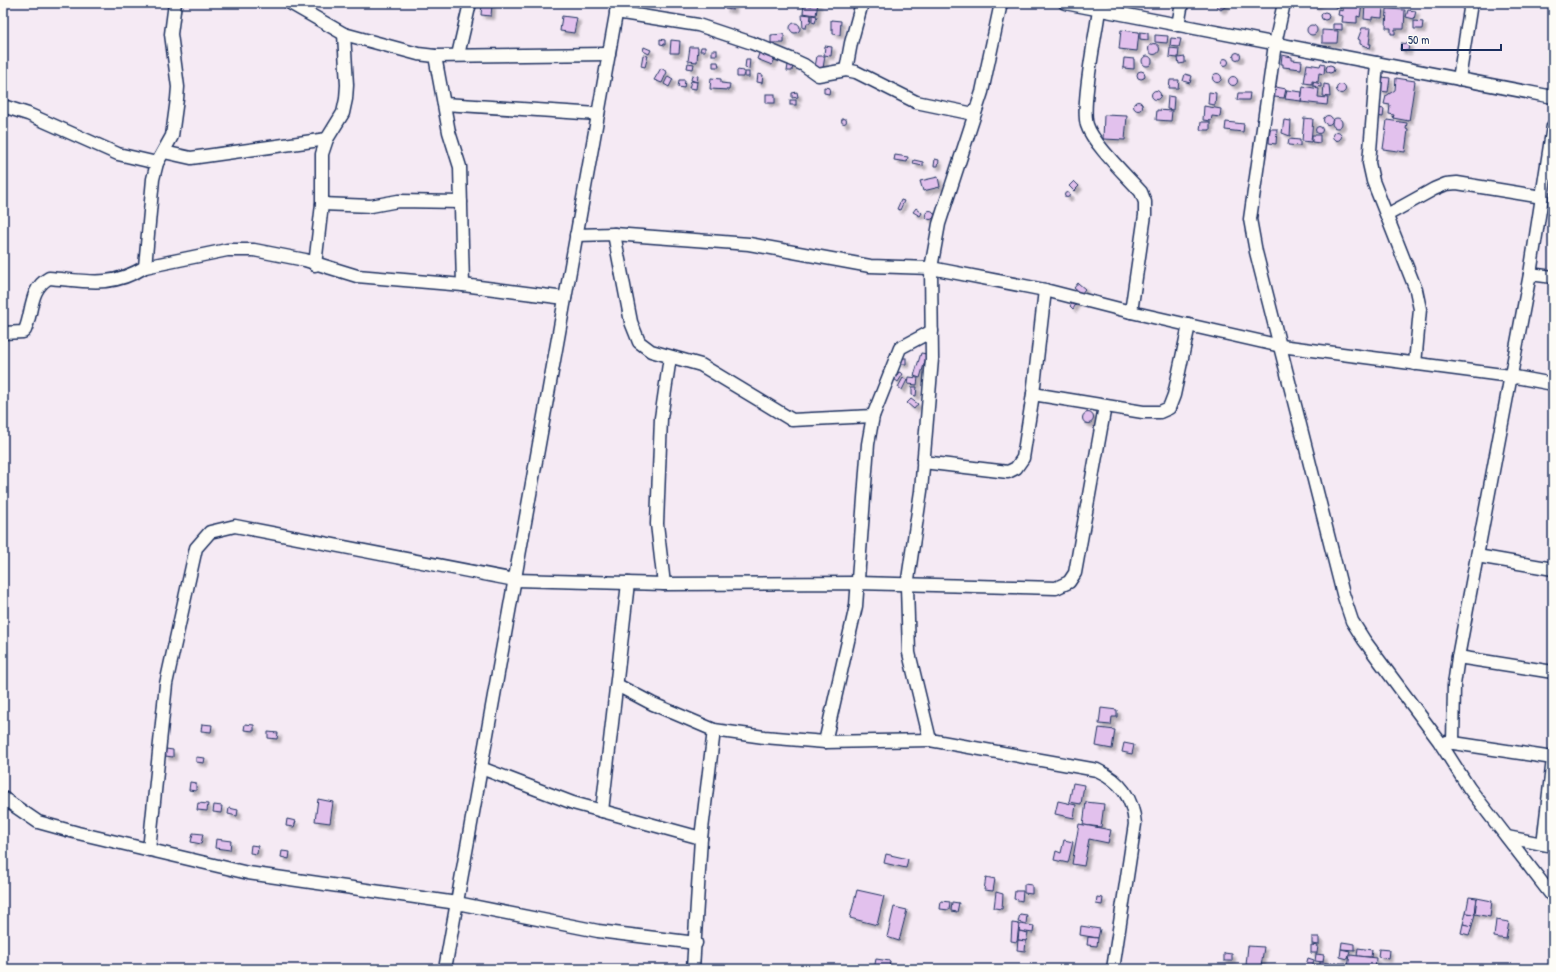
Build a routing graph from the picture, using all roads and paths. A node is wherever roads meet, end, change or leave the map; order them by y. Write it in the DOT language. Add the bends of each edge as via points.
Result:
graph roads {
  1 [pos="176,3"];
  2 [pos="292,3"];
  3 [pos="470,3"];
  4 [pos="862,3"];
  5 [pos="1001,3"];
  6 [pos="1065,3"];
  7 [pos="1182,3"];
  8 [pos="1284,3"];
  9 [pos="1471,3"];
  10 [pos="617,7"];
  11 [pos="1099,10"];
  12 [pos="1178,25"];
  13 [pos="344,34"];
  14 [pos="1275,44"];
  15 [pos="609,54"];
  16 [pos="458,55"];
  17 [pos="435,56"];
  18 [pos="1377,63"];
  19 [pos="846,70"];
  20 [pos="1459,79"];
  21 [pos="1553,97"];
  22 [pos="444,104"];
  23 [pos="3,106"];
  24 [pos="598,114"];
  25 [pos="974,114"];
  26 [pos="1553,126"];
  27 [pos="327,139"];
  28 [pos="160,158"];
  29 [pos="1542,196"];
  30 [pos="461,202"];
  31 [pos="322,204"];
  32 [pos="1387,215"];
  33 [pos="614,234"];
  34 [pos="576,235"];
  35 [pos="315,265"];
  36 [pos="145,267"];
  37 [pos="931,268"];
  38 [pos="1530,274"];
  39 [pos="1553,277"];
  40 [pos="463,285"];
  41 [pos="1045,290"];
  42 [pos="565,298"];
  43 [pos="1131,312"];
  44 [pos="1189,325"];
  45 [pos="932,331"];
  46 [pos="3,333"];
  47 [pos="1281,346"];
  48 [pos="670,357"];
  49 [pos="1415,364"];
  50 [pos="1510,376"];
  51 [pos="1553,384"];
  52 [pos="1033,394"];
  53 [pos="1105,406"];
  54 [pos="873,416"];
  55 [pos="923,462"];
  56 [pos="1477,556"];
  57 [pos="1553,569"];
  58 [pos="515,580"];
  59 [pos="628,583"];
  60 [pos="857,583"];
  61 [pos="664,584"];
  62 [pos="907,586"];
  63 [pos="1458,657"];
  64 [pos="1553,672"];
  65 [pos="617,685"];
  66 [pos="714,730"];
  67 [pos="930,740"];
  68 [pos="1440,741"];
  69 [pos="825,742"];
  70 [pos="1453,743"];
  71 [pos="1553,758"];
  72 [pos="481,768"];
  73 [pos="3,798"];
  74 [pos="602,811"];
  75 [pos="701,838"];
  76 [pos="1507,838"];
  77 [pos="1548,845"];
  78 [pos="149,850"];
  79 [pos="1553,897"];
  80 [pos="457,903"];
  81 [pos="696,943"];
  82 [pos="445,969"];
  83 [pos="693,969"];
  84 [pos="1114,969"];
  1 -- 28 [label="street" via="171,34 178,87 172,136"];
  2 -- 13 [label="street"];
  3 -- 16 [label="street"];
  4 -- 19 [label="street"];
  5 -- 25 [label="street" via="982,92"];
  6 -- 11 [label="street"];
  7 -- 12 [label="street"];
  8 -- 14 [label="street"];
  9 -- 20 [label="street"];
  10 -- 15 [label="street"];
  10 -- 19 [label="street" via="698,25 752,43 804,65 818,75"];
  11 -- 12 [label="street"];
  11 -- 43 [label="street" via="1085,106 1087,125 1094,139 1141,192 1145,202"];
  12 -- 14 [label="street"];
  13 -- 17 [label="street" via="418,54"];
  13 -- 27 [label="street" via="346,99 343,113"];
  14 -- 18 [label="street"];
  14 -- 47 [label="street" via="1250,219"];
  15 -- 16 [label="street"];
  15 -- 24 [label="street"];
  16 -- 17 [label="street"];
  17 -- 22 [label="street"];
  18 -- 20 [label="street"];
  18 -- 32 [label="street" via="1369,163 1373,181"];
  19 -- 25 [label="street" via="856,72 916,102"];
  20 -- 21 [label="street"];
  22 -- 24 [label="street"];
  22 -- 30 [label="street" via="449,132 460,167"];
  23 -- 28 [label="street" via="28,114 118,154"];
  24 -- 34 [label="street"];
  25 -- 37 [label="street" via="939,224"];
  26 -- 29 [label="street"];
  27 -- 28 [label="street" via="191,158"];
  27 -- 31 [label="street" via="322,154"];
  28 -- 36 [label="street" via="153,179"];
  29 -- 32 [label="street" via="1457,183 1446,184"];
  29 -- 38 [label="street"];
  30 -- 31 [label="street" via="398,200 371,206"];
  30 -- 40 [label="street"];
  31 -- 35 [label="street"];
  32 -- 49 [label="street" via="1416,290 1420,309"];
  33 -- 34 [label="street"];
  33 -- 37 [label="street" via="749,244 870,266"];
  33 -- 48 [label="street" via="631,322 639,342 651,352"];
  34 -- 42 [label="street"];
  35 -- 36 [label="street" via="305,260 254,250 227,250"];
  35 -- 40 [label="street" via="358,276"];
  36 -- 46 [label="street" via="111,281 49,278 41,282 36,290 25,330"];
  37 -- 41 [label="street"];
  37 -- 45 [label="street"];
  38 -- 39 [label="street"];
  38 -- 50 [label="street"];
  40 -- 42 [label="street"];
  41 -- 43 [label="street"];
  41 -- 52 [label="street"];
  42 -- 58 [label="street"];
  43 -- 44 [label="street"];
  44 -- 47 [label="street"];
  44 -- 53 [label="street" via="1169,408 1160,412 1143,412"];
  45 -- 54 [label="street" via="900,348"];
  45 -- 55 [label="street"];
  47 -- 49 [label="street"];
  47 -- 68 [label="street" via="1352,621"];
  48 -- 54 [label="street" via="701,365 792,420"];
  48 -- 61 [label="street" via="661,418 657,524"];
  49 -- 50 [label="street"];
  50 -- 51 [label="street"];
  50 -- 56 [label="street"];
  52 -- 53 [label="street"];
  52 -- 55 [label="street" via="1023,458 1016,468 1008,472"];
  53 -- 62 [label="street" via="1075,573 1069,582 1056,588"];
  54 -- 60 [label="street" via="868,444"];
  55 -- 62 [label="street"];
  56 -- 57 [label="street"];
  56 -- 63 [label="street"];
  58 -- 59 [label="street"];
  58 -- 72 [label="street"];
  58 -- 78 [label="street" via="235,526 210,532 196,548 166,684"];
  59 -- 61 [label="street"];
  59 -- 65 [label="street"];
  60 -- 61 [label="street"];
  60 -- 62 [label="street"];
  60 -- 69 [label="street" via="856,606"];
  62 -- 67 [label="street" via="909,653"];
  63 -- 64 [label="street"];
  63 -- 70 [label="street" via="1454,685"];
  65 -- 66 [label="street" via="653,704"];
  65 -- 74 [label="street"];
  66 -- 69 [label="street"];
  66 -- 75 [label="street"];
  67 -- 69 [label="street"];
  67 -- 84 [label="street" via="1097,770 1117,782 1125,791 1134,812 1135,824"];
  68 -- 70 [label="street"];
  68 -- 76 [label="street" via="1469,788"];
  70 -- 71 [label="street"];
  71 -- 77 [label="street"];
  72 -- 74 [label="street" via="573,803"];
  72 -- 80 [label="street"];
  73 -- 78 [label="street" via="38,822"];
  74 -- 75 [label="street"];
  75 -- 81 [label="street"];
  76 -- 77 [label="street"];
  76 -- 79 [label="street"];
  78 -- 80 [label="street" via="248,873"];
  80 -- 81 [label="street" via="598,931"];
  80 -- 82 [label="street"];
  81 -- 83 [label="street"];
}
